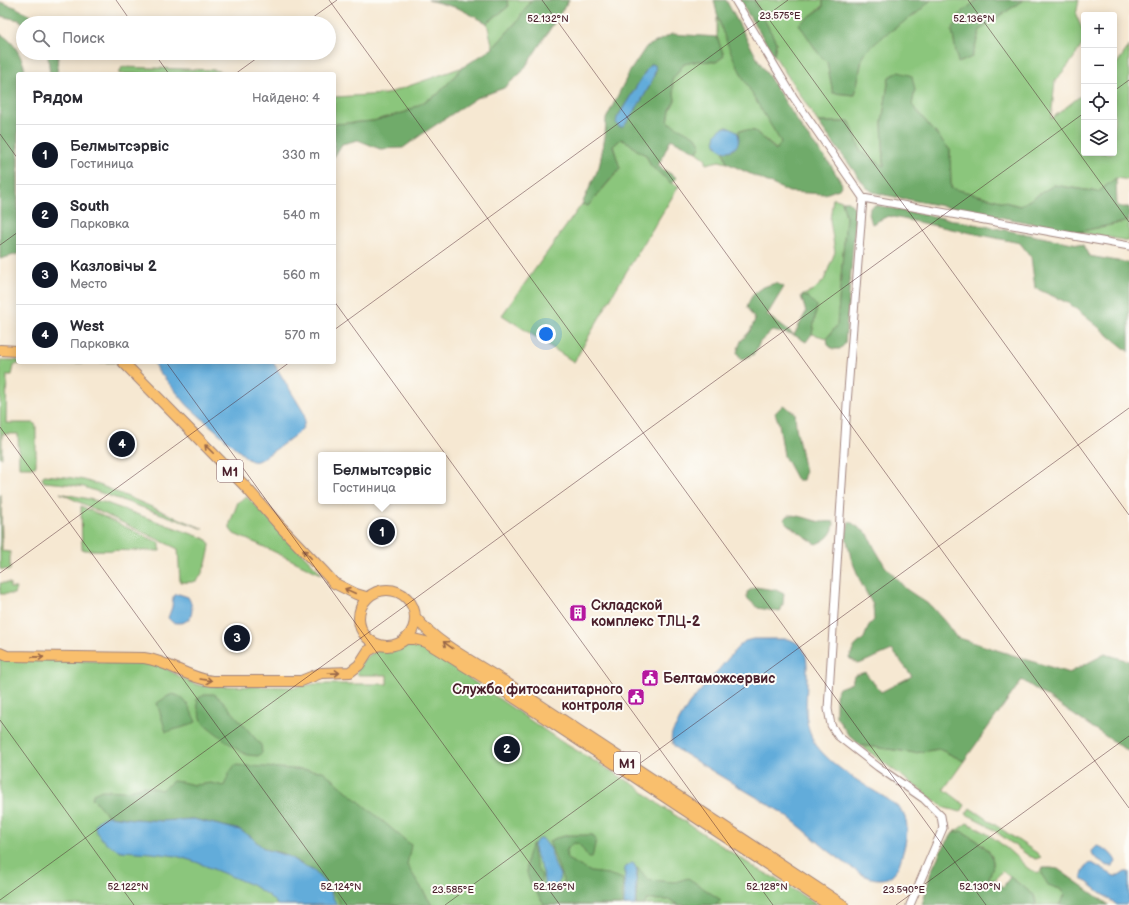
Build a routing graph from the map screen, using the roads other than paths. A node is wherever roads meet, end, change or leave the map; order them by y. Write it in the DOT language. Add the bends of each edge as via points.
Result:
graph roads {
  1 [pos="735,0"];
  2 [pos="863,198"];
  3 [pos="1129,246"];
  4 [pos="0,350"];
  5 [pos="16,350"];
  6 [pos="125,364"];
  7 [pos="366,597"];
  8 [pos="415,617"];
  9 [pos="405,639"];
  10 [pos="380,645"];
  11 [pos="0,653"];
  12 [pos="830,905"];
  13 [pos="843,905"];
  14 [pos="910,905"];
  1 -- 2 [label="street" via="794,98"];
  2 -- 3 [label="street"];
  2 -- 14 [label="street" via="828,709 831,726 838,736 924,799 942,816 943,828"];
  4 -- 5 [label="highway"];
  7 -- 6 [label="highway, М1, one-way" via="334,583 244,485"];
  7 -- 8 [label="highway, М1" via="380,590 395,590 410,600"];
  7 -- 10 [label="highway" via="359,611 359,626 367,638"];
  8 -- 9 [label="highway" via="413,628"];
  13 -- 8 [label="highway, М1, one-way" via="460,654 426,630"];
  9 -- 10 [label="highway, М1" via="396,645"];
  9 -- 12 [label="highway, М1" via="426,642 489,681"];
  11 -- 10 [label="highway, М1, one-way" via="7,656 144,658 156,660 197,679 212,682 301,680 321,673 350,672 368,651"];
}
